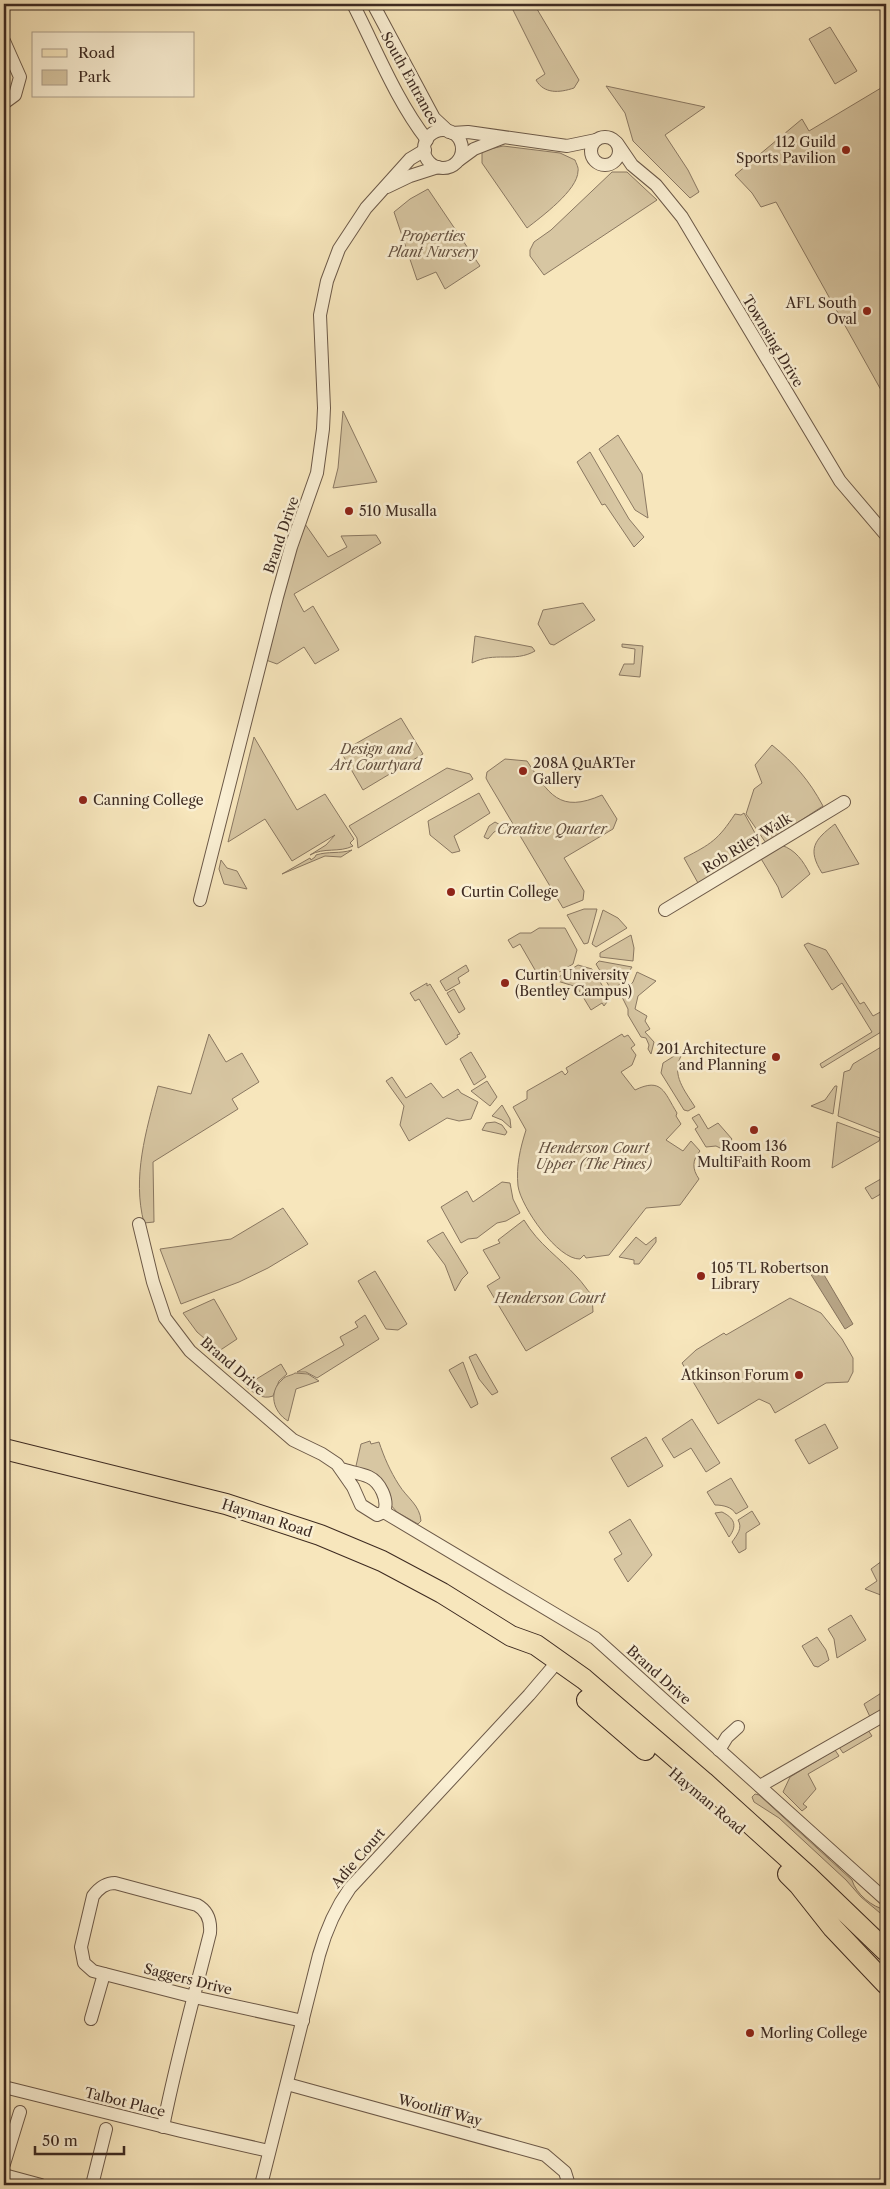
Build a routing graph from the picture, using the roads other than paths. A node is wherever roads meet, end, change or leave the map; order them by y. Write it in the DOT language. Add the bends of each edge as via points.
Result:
graph roads {
  1 [pos="353,4"];
  2 [pos="373,4"];
  3 [pos="4,41"];
  4 [pos="4,103"];
  5 [pos="450,132"];
  6 [pos="505,137"];
  7 [pos="596,140"];
  8 [pos="617,144"];
  9 [pos="426,145"];
  10 [pos="567,146"];
  11 [pos="458,160"];
  12 [pos="593,160"];
  13 [pos="613,163"];
  14 [pos="632,166"];
  15 [pos="438,168"];
  16 [pos="382,190"];
  17 [pos="886,535"];
  18 [pos="844,802"];
  19 [pos="200,900"];
  20 [pos="665,910"];
  21 [pos="139,1224"];
  22 [pos="4,1449"];
  23 [pos="342,1469"];
  24 [pos="364,1476"];
  25 [pos="353,1487"];
  26 [pos="384,1512"];
  27 [pos="554,1666"];
  28 [pos="886,1714"];
  29 [pos="738,1727"];
  30 [pos="719,1750"];
  31 [pos="760,1786"];
  32 [pos="886,1900"];
  33 [pos="886,1951"];
  34 [pos="104,1974"];
  35 [pos="886,1984"];
  36 [pos="194,1997"];
  37 [pos="91,2019"];
  38 [pos="303,2021"];
  39 [pos="287,2084"];
  40 [pos="4,2087"];
  41 [pos="20,2112"];
  42 [pos="163,2126"];
  43 [pos="106,2128"];
  44 [pos="269,2151"];
  45 [pos="4,2164"];
  46 [pos="4,2175"];
  47 [pos="41,2185"];
  48 [pos="92,2185"];
  49 [pos="260,2185"];
  50 [pos="569,2185"];
  1 -- 9 [label="street, South Entrance"];
  2 -- 5 [label="street, South Entrance" via="434,118"];
  3 -- 4 [label="street" via="20,77 15,95"];
  5 -- 6 [label="street"];
  5 -- 9 [label="street" via="437,132"];
  5 -- 11 [label="street" via="462,145"];
  6 -- 10 [label="street"];
  6 -- 11 [label="street" via="474,149"];
  7 -- 8 [label="street" via="606,137"];
  7 -- 10 [label="street"];
  7 -- 12 [label="street" via="590,152"];
  8 -- 13 [label="street" via="618,156"];
  8 -- 14 [label="street, Townsing Drive"];
  9 -- 15 [label="street" via="429,161"];
  9 -- 16 [label="street, Brand Drive"];
  10 -- 12 [label="street"];
  11 -- 15 [label="street" via="449,167"];
  12 -- 13 [label="street" via="602,166"];
  13 -- 14 [label="street, Townsing Drive"];
  14 -- 17 [label="street, Townsing Drive" via="656,185 682,216 840,481"];
  15 -- 16 [label="street, Brand Drive" via="410,176"];
  16 -- 19 [label="street, Brand Drive" via="346,236 324,289 320,316 323,429 317,472 277,597"];
  18 -- 20 [label="street, Rob Riley Walk"];
  21 -- 23 [label="street, Brand Drive" via="165,1318 190,1351 293,1440 330,1458"];
  22 -- 27 [label="main road, Hayman Road" via="226,1504 320,1535 382,1561 442,1593 511,1636 526,1656"];
  23 -- 24 [label="street, Brand Drive"];
  23 -- 25 [label="street, Brand Drive"];
  24 -- 25 [label="street" via="356,1480"];
  24 -- 26 [label="street, Brand Drive" via="373,1480 381,1490 386,1501"];
  25 -- 26 [label="street, Brand Drive" via="357,1500 366,1510 377,1515"];
  26 -- 30 [label="street, Brand Drive" via="595,1638"];
  27 -- 33 [label="main road, Hayman Road" via="584,1679 725,1800"];
  27 -- 35 [label="main road, Hayman Road" via="575,1690 752,1838 799,1885 833,1928"];
  27 -- 38 [label="street, Adie Court" via="339,1903 324,1936"];
  28 -- 31 [label="street"];
  29 -- 30 [label="street"];
  30 -- 31 [label="street, Brand Drive"];
  31 -- 32 [label="street, Brand Drive"];
  34 -- 36 [label="street, Saggers Drive"];
  34 -- 36 [label="street, Saggers Drive" via="84,1963 81,1947 93,1896 115,1882 204,1909 210,1924"];
  34 -- 37 [label="street"];
  36 -- 38 [label="street, Saggers Drive"];
  36 -- 42 [label="street"];
  38 -- 39 [label="street, Adie Court"];
  39 -- 44 [label="street, Adie Court"];
  39 -- 50 [label="street, Wootliff Way" via="545,2155 565,2172"];
  40 -- 42 [label="street, Talbot Place"];
  41 -- 45 [label="street"];
  42 -- 44 [label="street, Talbot Place"];
  43 -- 48 [label="street"];
  44 -- 49 [label="street, Adie Court"];
  46 -- 47 [label="street"];
}
